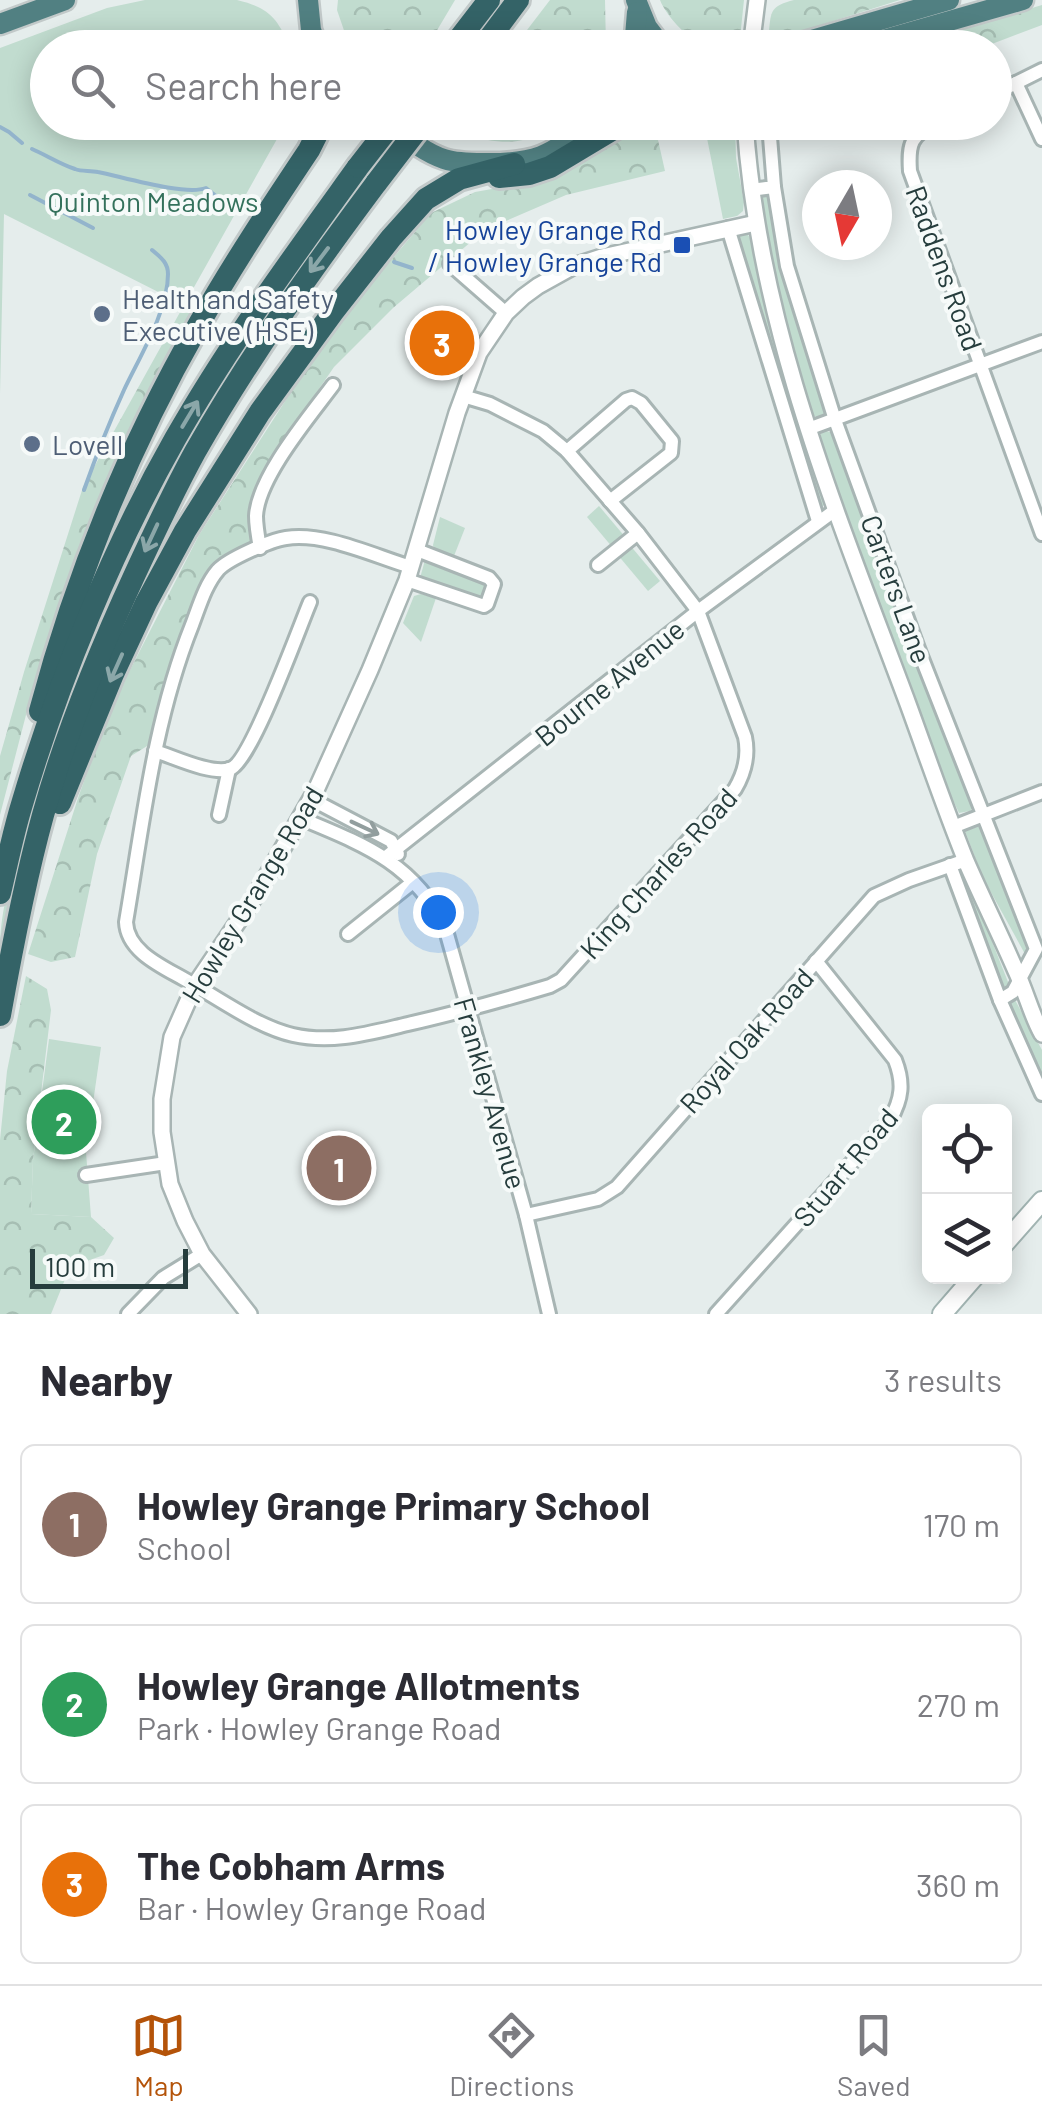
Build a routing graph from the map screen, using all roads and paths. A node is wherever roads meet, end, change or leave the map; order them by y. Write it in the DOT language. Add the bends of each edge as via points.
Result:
graph roads {
  1 [pos="65,0"];
  2 [pos="293,0"];
  3 [pos="308,0"];
  4 [pos="489,0"];
  5 [pos="518,0"];
  6 [pos="636,0"];
  7 [pos="757,0"];
  8 [pos="949,0"];
  9 [pos="1023,0"];
  10 [pos="0,24"];
  11 [pos="310,30"];
  12 [pos="313,30"];
  13 [pos="466,30"];
  14 [pos="496,30"];
  15 [pos="636,30"];
  16 [pos="649,30"];
  17 [pos="753,30"];
  18 [pos="846,30"];
  19 [pos="918,30"];
  20 [pos="1042,70"];
  21 [pos="1016,83"];
  22 [pos="1012,85"];
  23 [pos="314,140"];
  24 [pos="383,140"];
  25 [pos="405,140"];
  26 [pos="413,140"];
  27 [pos="567,140"];
  28 [pos="594,140"];
  29 [pos="747,140"];
  30 [pos="770,140"];
  31 [pos="913,140"];
  32 [pos="1042,140"];
  33 [pos="514,164"];
  34 [pos="368,175"];
  35 [pos="446,187"];
  36 [pos="774,187"];
  37 [pos="751,190"];
  38 [pos="756,222"];
  39 [pos="728,228"];
  40 [pos="450,264"];
  41 [pos="506,313"];
  42 [pos="1042,342"];
  43 [pos="981,366"];
  44 [pos="333,386"];
  45 [pos="463,396"];
  46 [pos="834,420"];
  47 [pos="808,428"];
  48 [pos="566,451"];
  49 [pos="610,501"];
  50 [pos="834,511"];
  51 [pos="818,522"];
  52 [pos="638,532"];
  53 [pos="1042,534"];
  54 [pos="260,548"];
  55 [pos="417,550"];
  56 [pos="598,564"];
  57 [pos="409,573"];
  58 [pos="310,602"];
  59 [pos="698,611"];
  60 [pos="155,751"];
  61 [pos="229,769"];
  62 [pos="1042,792"];
  63 [pos="310,800"];
  64 [pos="21,805"];
  65 [pos="219,815"];
  66 [pos="983,816"];
  67 [pos="300,818"];
  68 [pos="953,827"];
  69 [pos="391,853"];
  70 [pos="958,863"];
  71 [pos="414,882"];
  72 [pos="25,889"];
  73 [pos="0,893"];
  74 [pos="348,934"];
  75 [pos="816,961"];
  76 [pos="1022,983"];
  77 [pos="195,985"];
  78 [pos="1000,1000"];
  79 [pos="1042,1007"];
  80 [pos="467,1010"];
  81 [pos="0,1015"];
  82 [pos="1042,1034"];
  83 [pos="1042,1094"];
  84 [pos="166,1163"];
  85 [pos="86,1175"];
  86 [pos="1042,1201"];
  87 [pos="526,1215"];
  88 [pos="1012,1235"];
  89 [pos="202,1254"];
  90 [pos="969,1284"];
  91 [pos="128,1314"];
  92 [pos="249,1314"];
  93 [pos="550,1314"];
  94 [pos="716,1314"];
  95 [pos="942,1314"];
  1 -- 10 [label="highway"];
  2 -- 11 [label="highway"];
  3 -- 12 [label="highway"];
  4 -- 13 [label="highway"];
  5 -- 14 [label="highway"];
  6 -- 15 [label="highway"];
  6 -- 16 [label="highway"];
  7 -- 17 [label="street"];
  8 -- 18 [label="highway"];
  9 -- 19 [label="highway"];
  20 -- 21 [label="street"];
  21 -- 22 [label="street"];
  21 -- 32 [label="street"];
  23 -- 64 [label="highway" via="199,324 102,524 48,681"];
  24 -- 34 [label="highway, bridge"];
  25 -- 34 [label="highway, bridge"];
  26 -- 33 [label="highway" via="442,158"];
  27 -- 33 [label="highway"];
  28 -- 35 [label="highway" via="530,174"];
  29 -- 37 [label="street, Carters Lane"];
  30 -- 36 [label="street, Carters Lane"];
  31 -- 43 [label="street, Raddens Road" via="910,171"];
  33 -- 35 [label="highway"];
  64 -- 34 [label="highway, one-way" via="88,620 157,473 284,270"];
  34 -- 72 [label="highway, one-way" via="162,515 62,754"];
  35 -- 72 [label="highway, one-way" via="412,214 333,312 185,531 113,674"];
  36 -- 37 [label="street"];
  36 -- 46 [label="street, Carters Lane" via="786,266"];
  37 -- 38 [label="street, Carters Lane"];
  38 -- 39 [label="street, Howley Grange Road"];
  38 -- 47 [label="street, Carters Lane"];
  39 -- 41 [label="street, Howley Grange Road" via="574,266"];
  39 -- 51 [label="street, Carters Lane"];
  40 -- 41 [label="street"];
  41 -- 45 [label="street, Howley Grange Road" via="479,354"];
  42 -- 43 [label="street"];
  43 -- 46 [label="street"];
  43 -- 53 [label="street, Raddens Road"];
  44 -- 54 [label="street" via="286,447 259,502"];
  45 -- 48 [label="street, King Charles Road" via="519,417"];
  45 -- 55 [label="street, Howley Grange Road"];
  46 -- 47 [label="street"];
  46 -- 66 [label="street, Carters Lane"];
  47 -- 50 [label="street, Carters Lane"];
  48 -- 49 [label="street, King Charles Road"];
  48 -- 49 [label="street" via="626,400 642,403 672,441 671,453"];
  49 -- 52 [label="street, King Charles Road"];
  50 -- 51 [label="street, Bourne Avenue"];
  50 -- 68 [label="street, Carters Lane"];
  51 -- 59 [label="street, Bourne Avenue"];
  52 -- 56 [label="street"];
  52 -- 59 [label="street, King Charles Road"];
  54 -- 57 [label="street" via="306,537"];
  54 -- 60 [label="street" via="224,565 211,580 173,676"];
  55 -- 57 [label="street, Howley Grange Road"];
  55 -- 57 [label="street" via="489,578 494,584 487,604"];
  57 -- 63 [label="street, Howley Grange Road"];
  58 -- 61 [label="street" via="248,750"];
  59 -- 69 [label="street, Bourne Avenue"];
  59 -- 80 [label="street, King Charles Road" via="745,737 742,777 560,980"];
  60 -- 61 [label="street"];
  60 -- 77 [label="street, King Charles Road" via="126,931 139,950"];
  61 -- 65 [label="street"];
  62 -- 66 [label="street"];
  63 -- 67 [label="street, Howley Grange Road"];
  63 -- 69 [label="street, Frankley Avenue, one-way" via="391,841"];
  64 -- 73 [label="highway"];
  66 -- 68 [label="street"];
  66 -- 76 [label="street, Carters Lane" via="1036,949"];
  67 -- 69 [label="street, Frankley Avenue"];
  67 -- 77 [label="street, Howley Grange Road"];
  68 -- 70 [label="street, Carters Lane"];
  69 -- 71 [label="street, Frankley Avenue"];
  70 -- 75 [label="street, Royal Oak Road" via="874,896"];
  70 -- 76 [label="street, Carters Lane"];
  70 -- 78 [label="street, Carters Lane"];
  71 -- 74 [label="street"];
  71 -- 80 [label="street, Frankley Avenue" via="445,926"];
  72 -- 81 [label="highway"];
  75 -- 87 [label="street, Royal Oak Road" via="617,1187 598,1199"];
  75 -- 94 [label="street, Stuart Road" via="895,1060 902,1080 899,1102"];
  76 -- 78 [label="street"];
  76 -- 79 [label="street, Carters Lane"];
  76 -- 82 [label="street, Carters Lane"];
  77 -- 80 [label="street, King Charles Road" via="270,1027 319,1038"];
  77 -- 84 [label="street, Howley Grange Road" via="167,1057"];
  78 -- 83 [label="street, Carters Lane"];
  80 -- 87 [label="street, Frankley Avenue"];
  84 -- 85 [label="street"];
  84 -- 89 [label="street, Howley Grange Road" via="175,1200"];
  86 -- 88 [label="main road"];
  87 -- 93 [label="street, Frankley Avenue"];
  89 -- 91 [label="street" via="163,1278"];
  89 -- 92 [label="street, Howley Grange Road"];
  90 -- 95 [label="main road"];
}
